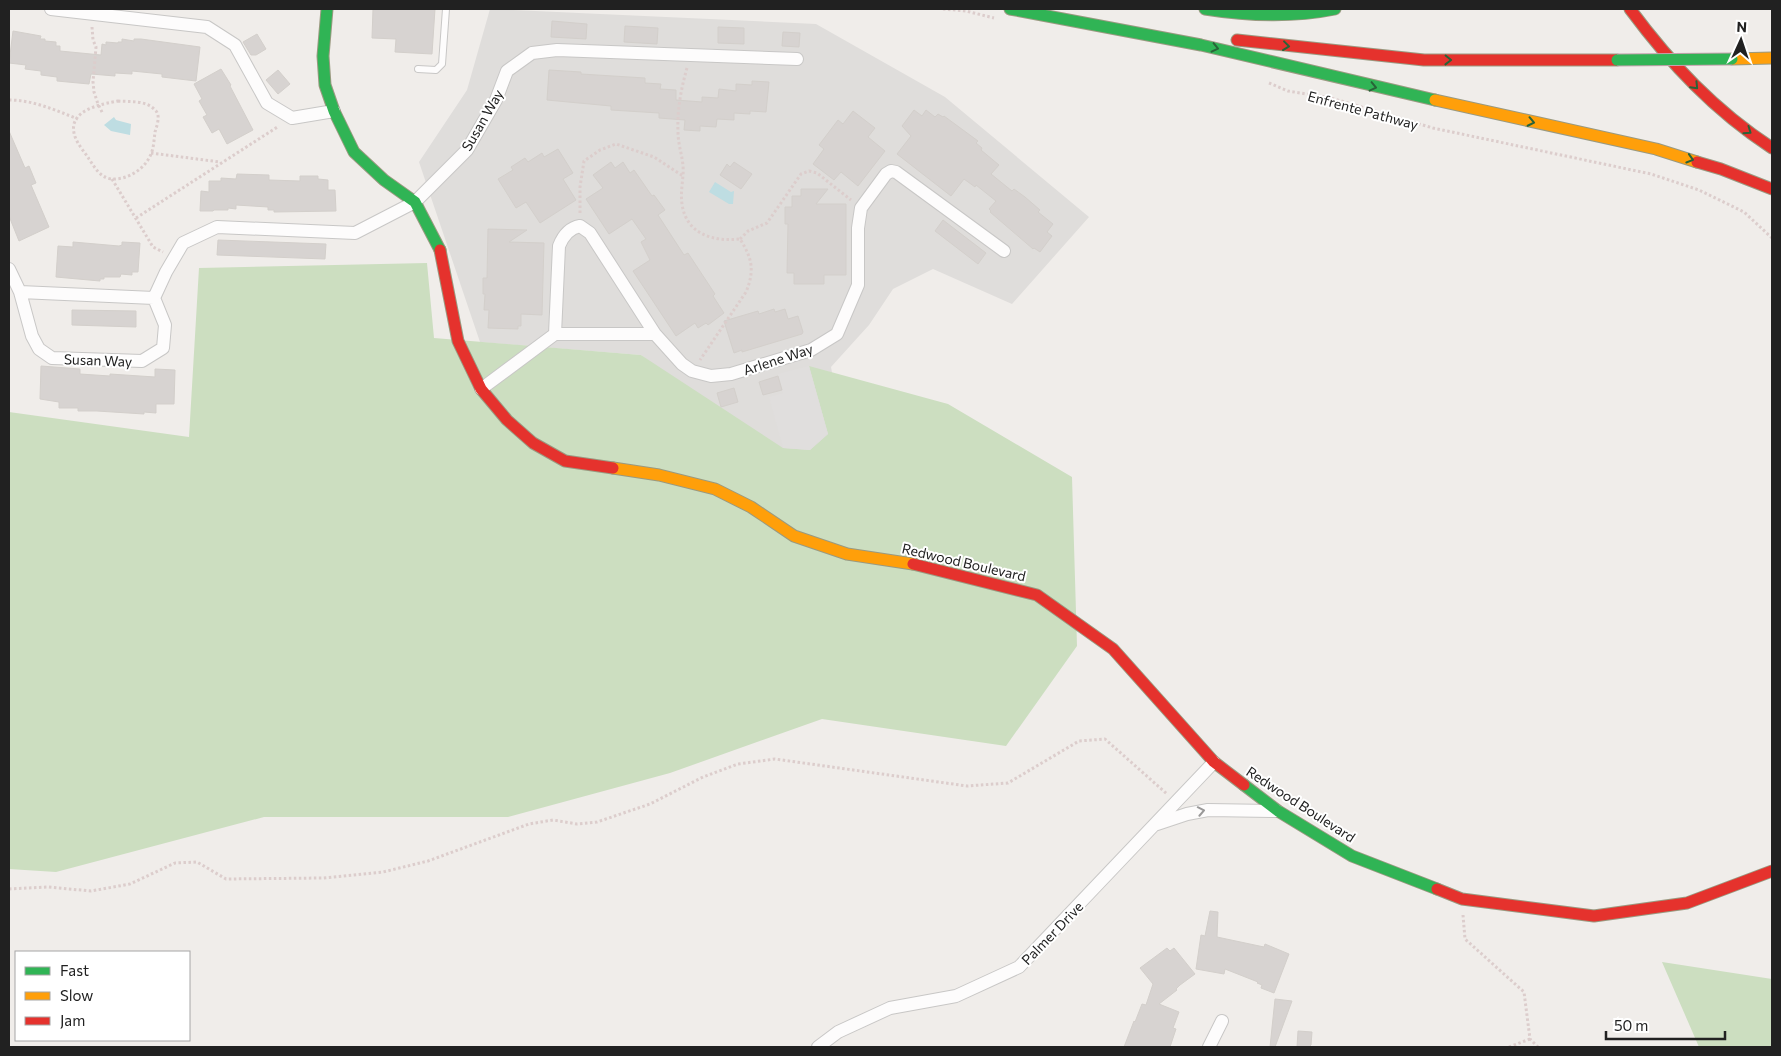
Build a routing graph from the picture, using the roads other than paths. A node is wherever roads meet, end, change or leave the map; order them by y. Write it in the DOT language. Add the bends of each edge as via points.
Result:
graph roads {
  1 [pos="51,9"];
  2 [pos="327,9"];
  3 [pos="446,9"];
  4 [pos="1010,9"];
  5 [pos="1205,9"];
  6 [pos="1335,9"];
  7 [pos="1630,9"];
  8 [pos="1064,18"];
  9 [pos="1772,58"];
  10 [pos="798,60"];
  11 [pos="418,69"];
  12 [pos="334,111"];
  13 [pos="1772,148"];
  14 [pos="1772,189"];
  15 [pos="414,202"];
  16 [pos="1004,252"];
  17 [pos="9,269"];
  18 [pos="20,292"];
  19 [pos="154,298"];
  20 [pos="555,334"];
  21 [pos="655,334"];
  22 [pos="481,389"];
  23 [pos="1214,762"];
  24 [pos="1278,811"];
  25 [pos="1154,825"];
  26 [pos="1772,871"];
  27 [pos="1222,1021"];
  28 [pos="818,1047"];
  29 [pos="1209,1047"];
  1 -- 12 [label="street" via="207,27 235,45 266,103 292,118"];
  2 -- 12 [label="main road, Redwood Boulevard" via="323,56 325,85"];
  3 -- 11 [label="lane" via="442,64 436,70"];
  4 -- 8 [label="main road"];
  5 -- 6 [label="main road" via="1281,17"];
  7 -- 13 [label="main road, one-way" via="1706,98"];
  8 -- 9 [label="main road, one-way, bridge" via="1394,58 1449,61"];
  8 -- 14 [label="main road, one-way" via="1201,45 1656,149"];
  10 -- 15 [label="street, Susan Way" via="557,50 532,53 507,71 496,100 467,150"];
  12 -- 15 [label="main road, Redwood Boulevard" via="354,152"];
  15 -- 19 [label="street, Susan Way" via="354,233 217,227 183,243"];
  15 -- 22 [label="main road, Redwood Boulevard" via="440,250 458,341"];
  16 -- 21 [label="street, Arlene Way" via="891,171 861,208 858,285 837,334 811,350 731,374 711,376 692,371 682,364"];
  17 -- 18 [label="street, Susan Way"];
  18 -- 19 [label="street"];
  18 -- 19 [label="street, Susan Way" via="32,336 39,348 52,358 142,361 163,348 165,325"];
  20 -- 21 [label="street"];
  20 -- 21 [label="street, Arlene Way" via="559,246 563,236 580,226 590,233"];
  20 -- 22 [label="street"];
  22 -- 23 [label="main road, Redwood Boulevard" via="507,420 533,443 565,461 659,475 715,489 751,507 794,536 847,554 923,566 1038,595 1113,649"];
  23 -- 24 [label="main road, Redwood Boulevard"];
  23 -- 25 [label="street, Palmer Drive"];
  25 -- 24 [label="street, one-way" via="1208,810"];
  24 -- 26 [label="main road, Redwood Boulevard" via="1352,856 1462,899 1594,916 1687,903"];
  25 -- 28 [label="street, Palmer Drive" via="1019,967 956,996 890,1008 838,1032"];
  27 -- 29 [label="street"];
}
